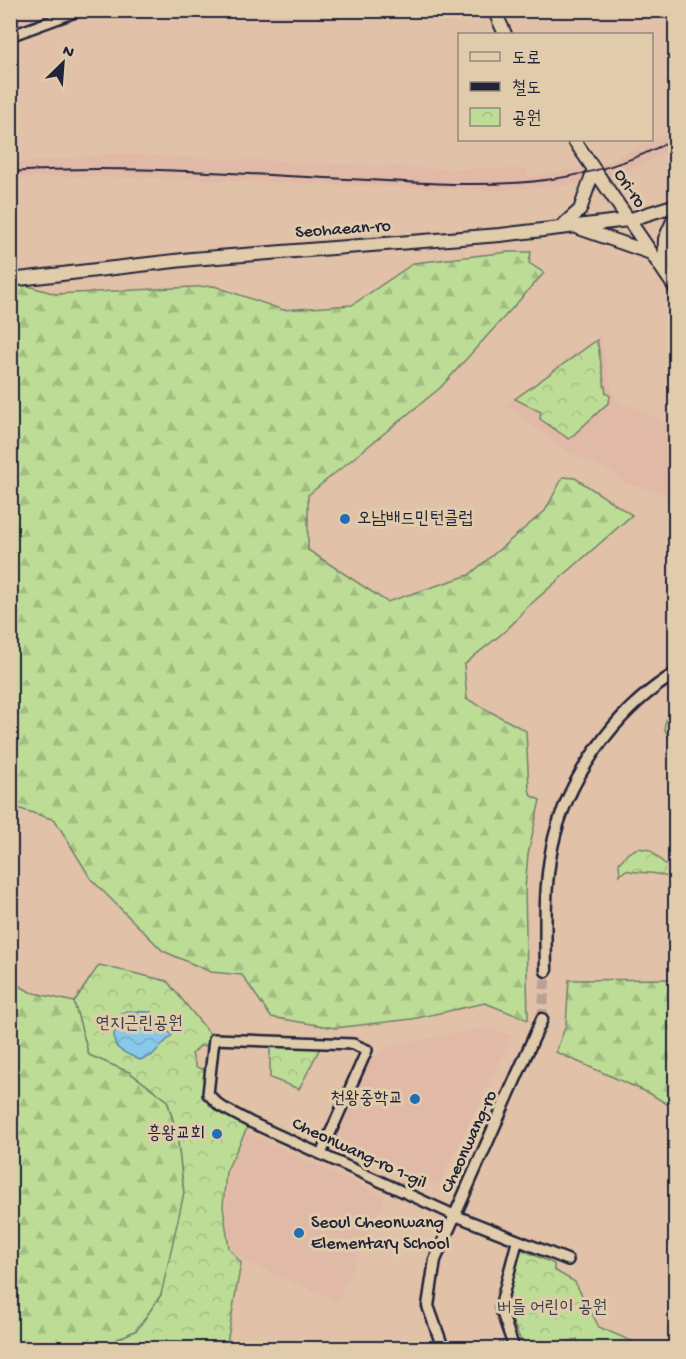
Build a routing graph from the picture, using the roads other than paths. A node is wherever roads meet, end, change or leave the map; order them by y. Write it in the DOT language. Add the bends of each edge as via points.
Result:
graph roads {
  1 [pos="81,10"];
  2 [pos="494,10"];
  3 [pos="505,33"];
  4 [pos="10,36"];
  5 [pos="575,141"];
  6 [pos="594,169"];
  7 [pos="675,205"];
  8 [pos="675,214"];
  9 [pos="628,220"];
  10 [pos="575,226"];
  11 [pos="559,228"];
  12 [pos="651,253"];
  13 [pos="664,272"];
  14 [pos="10,280"];
  15 [pos="675,289"];
  16 [pos="675,673"];
  17 [pos="546,971"];
  18 [pos="542,1019"];
  19 [pos="321,1154"];
  20 [pos="454,1215"];
  21 [pos="517,1242"];
  22 [pos="568,1260"];
  23 [pos="443,1348"];
  24 [pos="514,1348"];
  1 -- 4 [label="street"];
  2 -- 3 [label="main road"];
  5 -- 6 [label="main road, Ori-ro"];
  6 -- 9 [label="main road, Ori-ro"];
  6 -- 11 [label="main road" via="580,210"];
  7 -- 9 [label="main road, Seohaean-ro"];
  8 -- 13 [label="main road" via="665,240"];
  9 -- 10 [label="main road, Seohaean-ro"];
  9 -- 12 [label="main road, Ori-ro"];
  10 -- 11 [label="main road, Seohaean-ro"];
  10 -- 12 [label="main road"];
  11 -- 14 [label="main road, Seohaean-ro"];
  12 -- 13 [label="main road, Ori-ro"];
  13 -- 15 [label="main road, Ori-ro"];
  16 -- 17 [label="street" via="626,712 589,758 567,795 549,856"];
  18 -- 20 [label="street, Cheonwang-ro"];
  19 -- 19 [label="street, Cheonwang-ro 1-gil" via="367,1050 353,1044 214,1039 208,1094 220,1106 250,1122"];
  19 -- 20 [label="street, Cheonwang-ro 1-gil"];
  20 -- 21 [label="street, Cheonwang-ro 1-gil"];
  20 -- 23 [label="street, Cheonwang-ro" via="435,1260 428,1306"];
  21 -- 22 [label="street, Cheonwang-ro 1-gil"];
  21 -- 24 [label="street" via="500,1307"];
}
